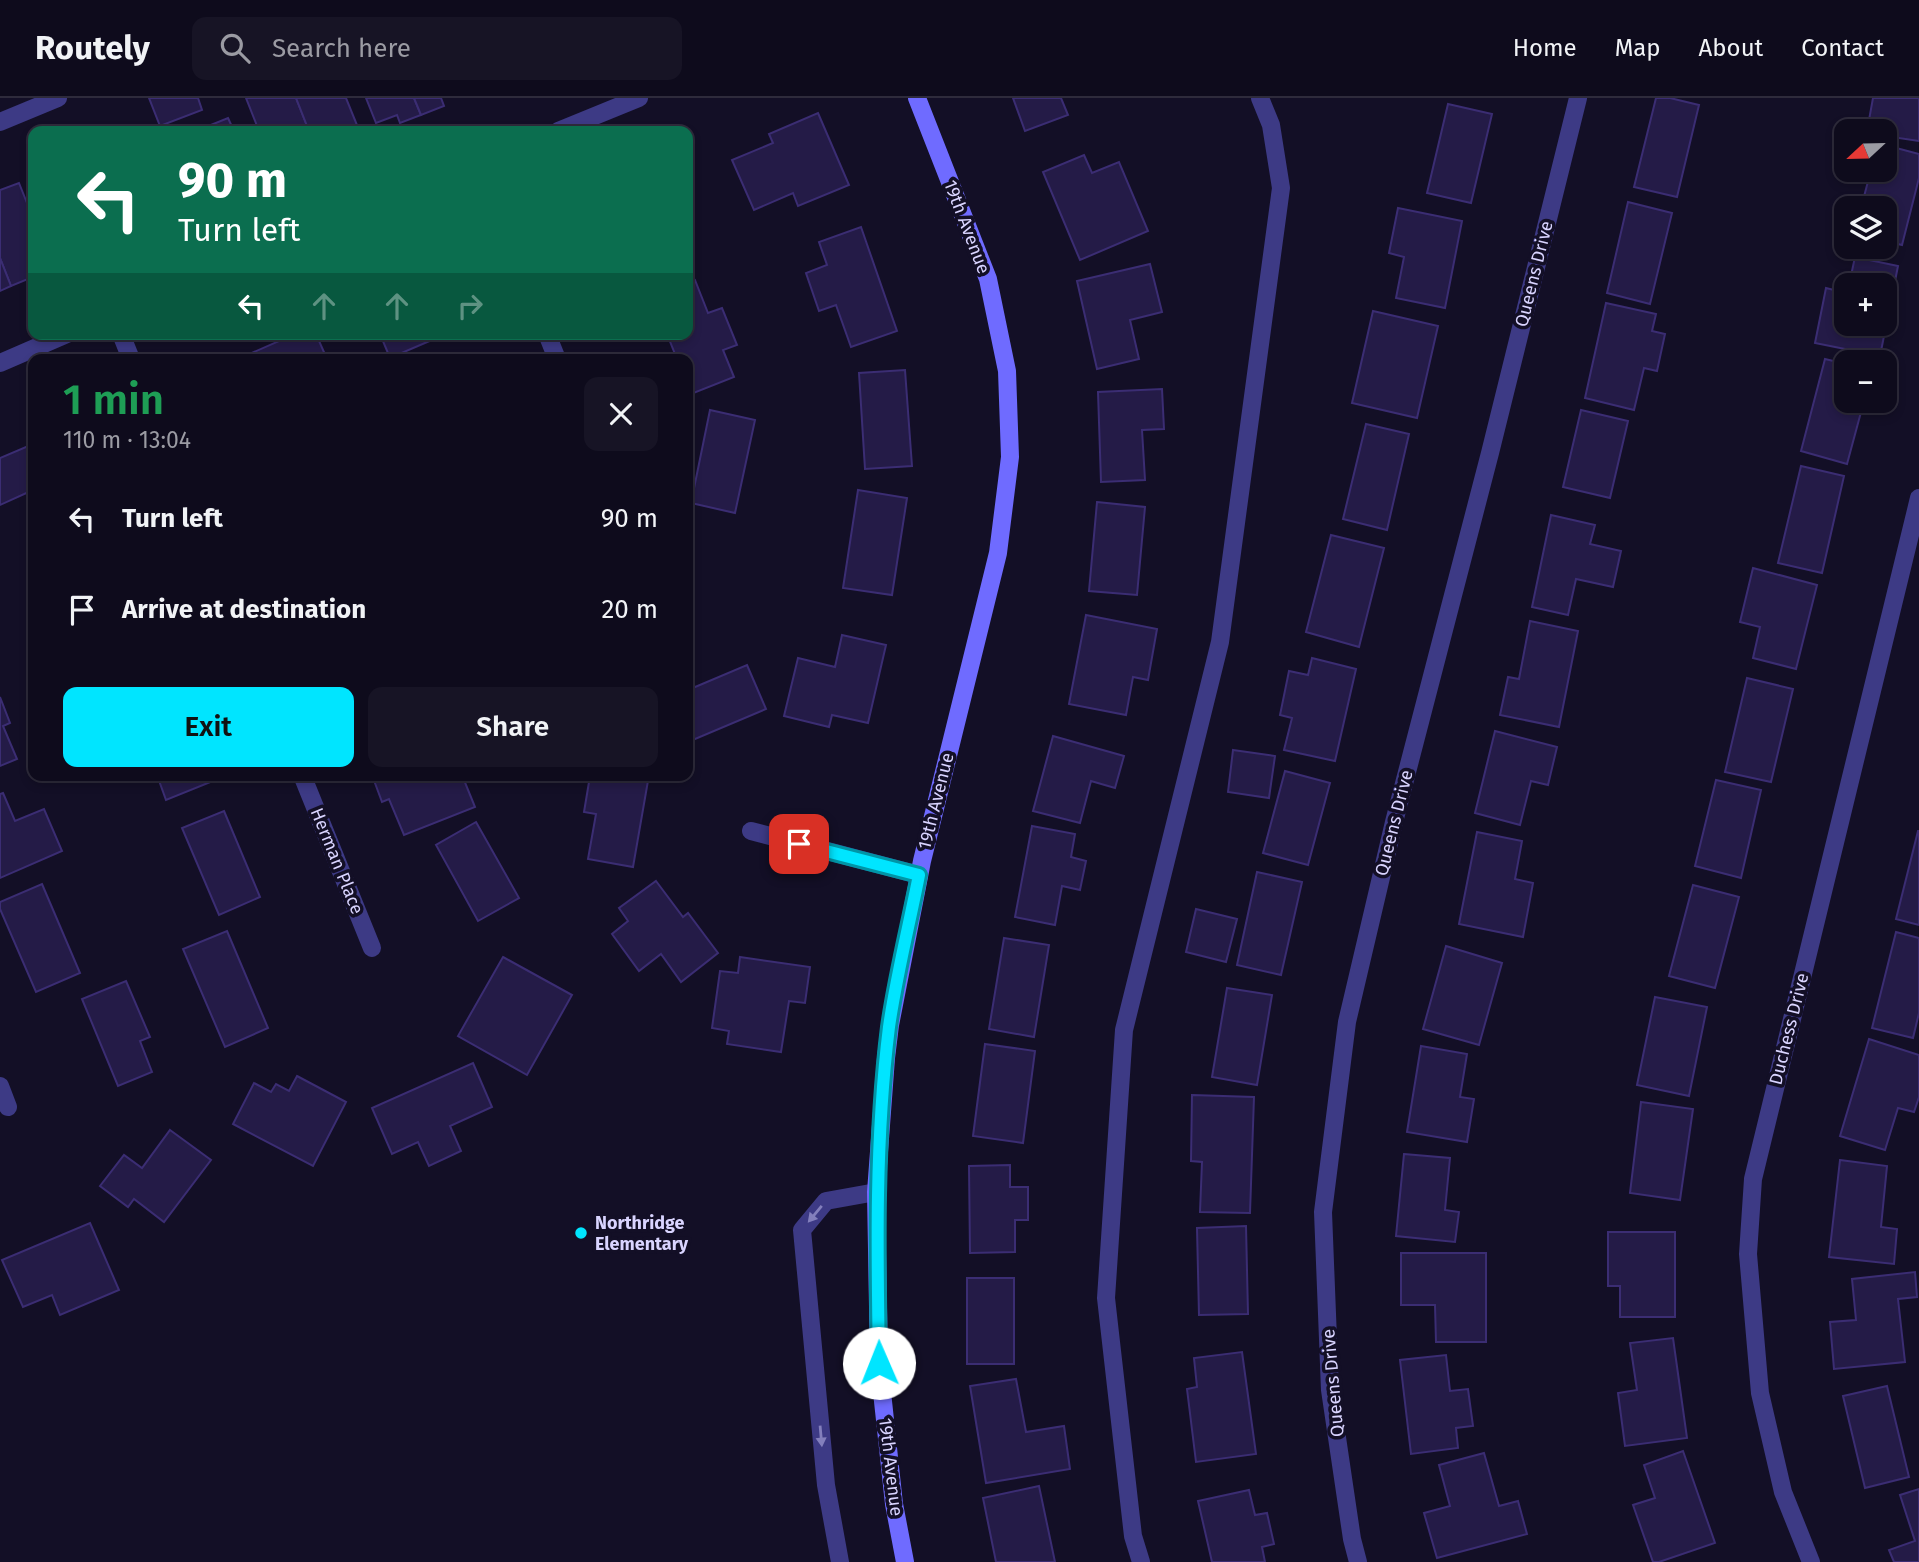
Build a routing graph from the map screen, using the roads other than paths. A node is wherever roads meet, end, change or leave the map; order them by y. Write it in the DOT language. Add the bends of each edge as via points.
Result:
graph roads {
  1 [pos="58,98"];
  2 [pos="639,98"];
  3 [pos="918,98"];
  4 [pos="1260,98"];
  5 [pos="1578,98"];
  6 [pos="0,122"];
  7 [pos="570,126"];
  8 [pos="53,340"];
  9 [pos="0,363"];
  10 [pos="1919,498"];
  11 [pos="304,781"];
  12 [pos="751,831"];
  13 [pos="919,875"];
  14 [pos="372,948"];
  15 [pos="0,1086"];
  16 [pos="8,1107"];
  17 [pos="876,1192"];
  18 [pos="839,1562"];
  19 [pos="905,1562"];
  20 [pos="1141,1562"];
  21 [pos="1358,1562"];
  22 [pos="1811,1562"];
  1 -- 6 [label="street"];
  2 -- 7 [label="street"];
  3 -- 13 [label="street, 19th Avenue" via="988,279 1007,370 1010,457 998,552"];
  4 -- 20 [label="street" via="1271,125 1281,188 1220,642 1124,1030 1106,1298 1133,1536"];
  5 -- 21 [label="street, Queens Drive" via="1347,1022 1323,1212 1330,1390"];
  8 -- 9 [label="street"];
  10 -- 22 [label="street, Duchess Drive" via="1753,1179 1748,1254 1760,1393 1783,1492"];
  11 -- 14 [label="street, Herman Place"];
  12 -- 13 [label="street"];
  13 -- 17 [label="street, 19th Avenue" via="890,1025"];
  15 -- 16 [label="street"];
  17 -- 18 [label="street, one-way" via="826,1201 802,1230 826,1485"];
  17 -- 19 [label="street, 19th Avenue" via="879,1363"];
}
